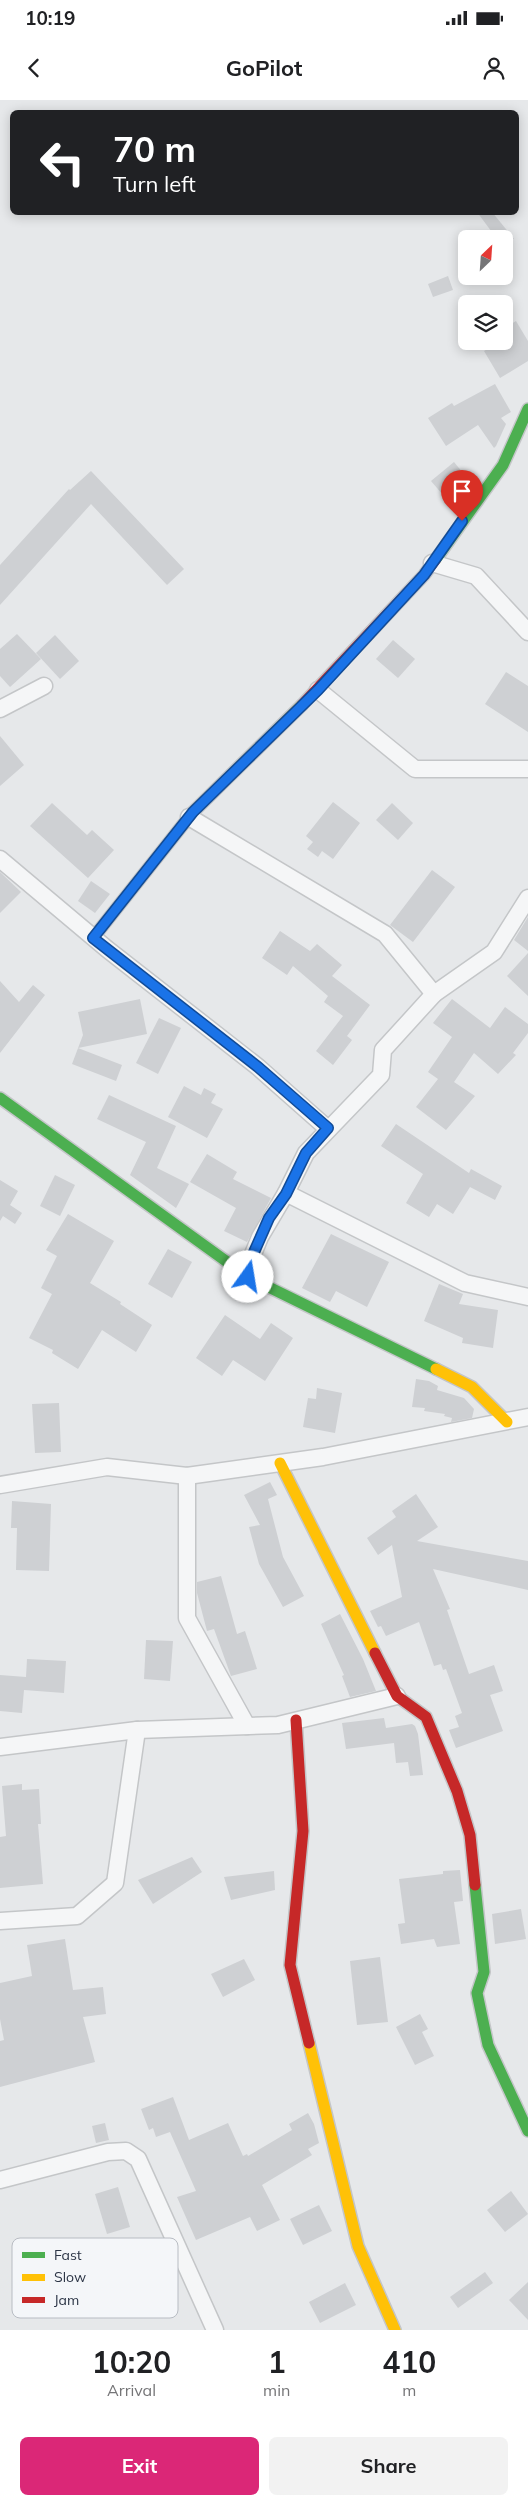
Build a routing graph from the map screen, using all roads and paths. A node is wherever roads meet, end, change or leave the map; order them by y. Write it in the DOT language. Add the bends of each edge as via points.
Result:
graph roads {
  1 [pos="528,409"];
  2 [pos="432,563"];
  3 [pos="528,632"];
  4 [pos="44,686"];
  5 [pos="318,690"];
  6 [pos="0,709"];
  7 [pos="528,769"];
  8 [pos="189,817"];
  9 [pos="0,859"];
  10 [pos="528,898"];
  11 [pos="93,938"];
  12 [pos="434,994"];
  13 [pos="0,1098"];
  14 [pos="328,1128"];
  15 [pos="286,1194"];
  16 [pos="248,1277"];
  17 [pos="528,1297"];
  18 [pos="528,1417"];
  19 [pos="507,1422"];
  20 [pos="280,1463"];
  21 [pos="186,1476"];
  22 [pos="0,1485"];
  23 [pos="397,1696"];
  24 [pos="296,1720"];
  25 [pos="248,1726"];
  26 [pos="137,1730"];
  27 [pos="0,1747"];
  28 [pos="0,1921"];
  29 [pos="528,2131"];
  30 [pos="0,2180"];
  31 [pos="174,2238"];
  32 [pos="178,2248"];
  33 [pos="215,2330"];
  34 [pos="394,2330"];
  1 -- 2 [label="street" via="503,465"];
  2 -- 3 [label="street" via="476,576"];
  2 -- 5 [label="street"];
  4 -- 6 [label="street"];
  5 -- 7 [label="street" via="415,769"];
  5 -- 8 [label="street"];
  8 -- 11 [label="street"];
  8 -- 12 [label="street" via="385,934"];
  9 -- 11 [label="street"];
  10 -- 12 [label="street" via="494,952"];
  11 -- 14 [label="street" via="258,1067"];
  12 -- 14 [label="street" via="383,1050 381,1074"];
  13 -- 16 [label="street"];
  14 -- 15 [label="street" via="306,1153"];
  15 -- 16 [label="street" via="260,1237"];
  15 -- 17 [label="street" via="465,1283"];
  16 -- 19 [label="street" via="472,1387"];
  18 -- 19 [label="street"];
  19 -- 20 [label="street"];
  20 -- 21 [label="street"];
  20 -- 23 [label="street"];
  21 -- 22 [label="street" via="107,1467"];
  21 -- 25 [label="street" via="187,1618"];
  23 -- 24 [label="street"];
  23 -- 29 [label="street" via="426,1716 457,1791 470,1835 484,1972 477,1993 488,2045"];
  24 -- 25 [label="street" via="278,1725"];
  24 -- 34 [label="street" via="303,1831 290,1965 358,2246"];
  25 -- 26 [label="street"];
  26 -- 27 [label="street"];
  26 -- 28 [label="street" via="115,1883 77,1916"];
  30 -- 31 [label="street" via="126,2150 138,2159"];
  32 -- 33 [label="street"];
}
